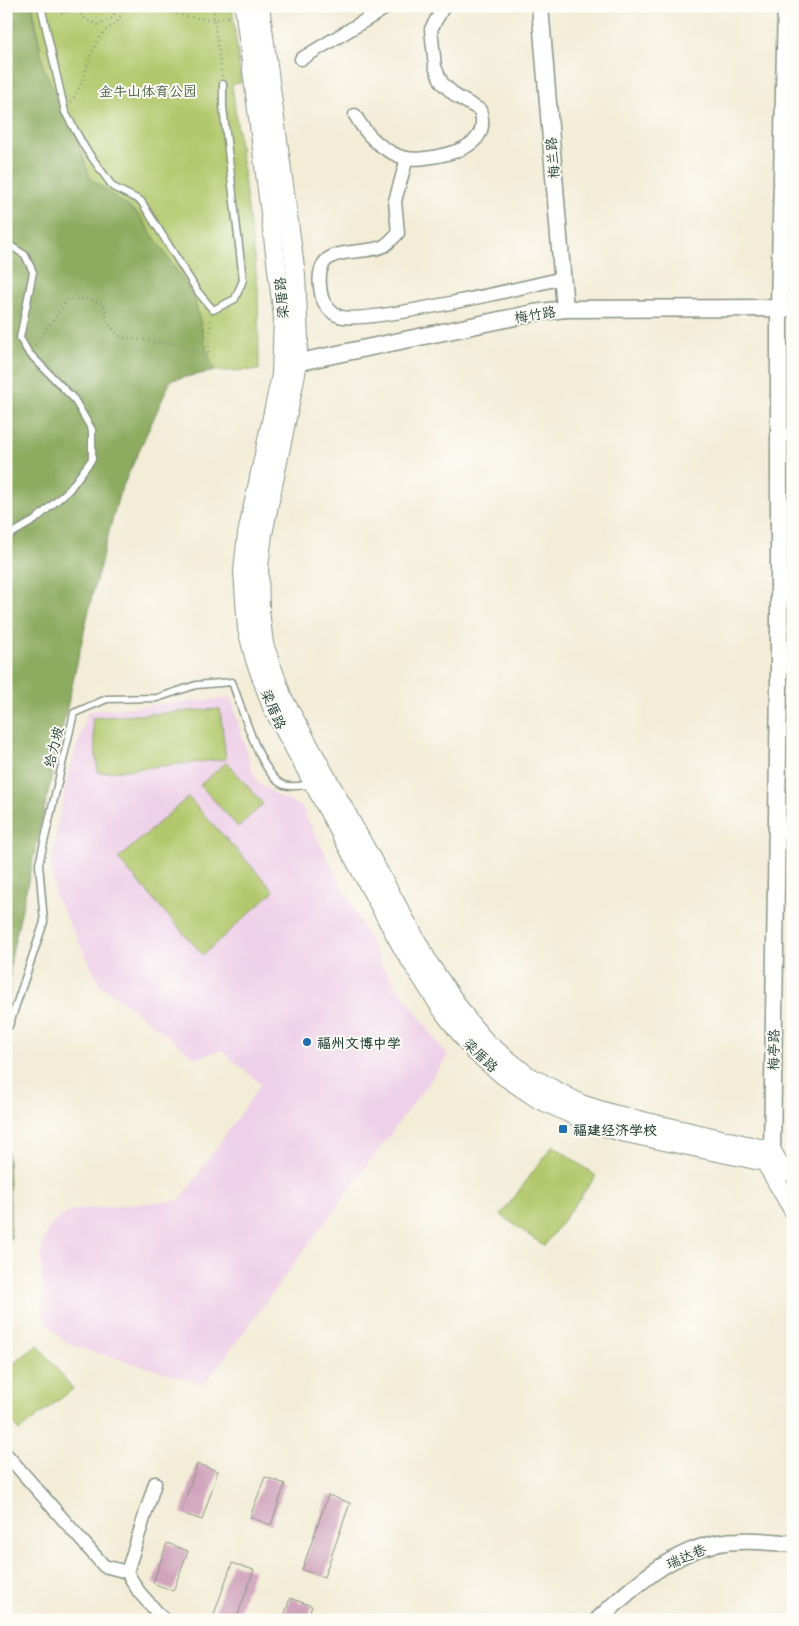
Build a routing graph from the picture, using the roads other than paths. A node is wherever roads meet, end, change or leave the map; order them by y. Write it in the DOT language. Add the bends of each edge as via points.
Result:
graph roads {
  1 [pos="41,6"];
  2 [pos="260,6"];
  3 [pos="389,6"];
  4 [pos="444,6"];
  5 [pos="540,6"];
  6 [pos="786,6"];
  7 [pos="238,11"];
  8 [pos="301,59"];
  9 [pos="223,84"];
  10 [pos="355,115"];
  11 [pos="407,158"];
  12 [pos="6,243"];
  13 [pos="563,278"];
  14 [pos="786,308"];
  15 [pos="565,309"];
  16 [pos="290,364"];
  17 [pos="6,537"];
  18 [pos="313,784"];
  19 [pos="6,1026"];
  20 [pos="768,1157"];
  21 [pos="793,1188"];
  22 [pos="793,1210"];
  23 [pos="6,1454"];
  24 [pos="155,1483"];
  25 [pos="793,1544"];
  26 [pos="127,1572"];
  27 [pos="164,1620"];
  28 [pos="598,1620"];
  1 -- 9 [label="lane" via="65,112 85,148 113,187 141,201 198,292 213,310 235,299 243,280"];
  2 -- 16 [label="main road, 梁厝路" via="296,275 299,339"];
  3 -- 8 [label="street"];
  4 -- 11 [label="street" via="431,29 435,67 442,82 456,96 480,110 483,120 478,138 465,148 426,158"];
  5 -- 13 [label="street, 梅兰路"];
  6 -- 14 [label="street, 梅亭路"];
  7 -- 16 [label="main road, 梁厝路" via="262,155"];
  10 -- 11 [label="street" via="380,146"];
  11 -- 13 [label="street" via="395,201 398,232 385,245 332,256 324,263 320,274 322,297 328,308 339,317 373,316"];
  12 -- 17 [label="lane" via="26,255 33,272 20,338 28,352 74,399 92,430 92,459 69,490 35,520"];
  13 -- 15 [label="street, 梅兰路"];
  14 -- 15 [label="street, 梅竹路"];
  14 -- 20 [label="street, 梅亭路"];
  15 -- 16 [label="street, 梅竹路"];
  16 -- 18 [label="main road, 梁厝路" via="247,534 243,592 247,629 266,694"];
  16 -- 20 [label="main road, 梁厝路" via="263,534 259,592 264,644 289,712 430,965 487,1043 527,1075 564,1097"];
  18 -- 19 [label="lane, 给力坡" via="288,786 274,778 256,748 232,682 196,685 157,698 107,699 74,713 38,864 44,922 9,1026"];
  18 -- 20 [label="main road, 梁厝路" via="407,957 459,1034 490,1065 538,1099 597,1125"];
  20 -- 21 [label="main road"];
  20 -- 22 [label="main road"];
  23 -- 26 [label="street" via="104,1566"];
  24 -- 26 [label="street"];
  25 -- 28 [label="street, 瑞达巷" via="739,1540 696,1550 656,1569"];
  26 -- 27 [label="street" via="139,1592"];
}
